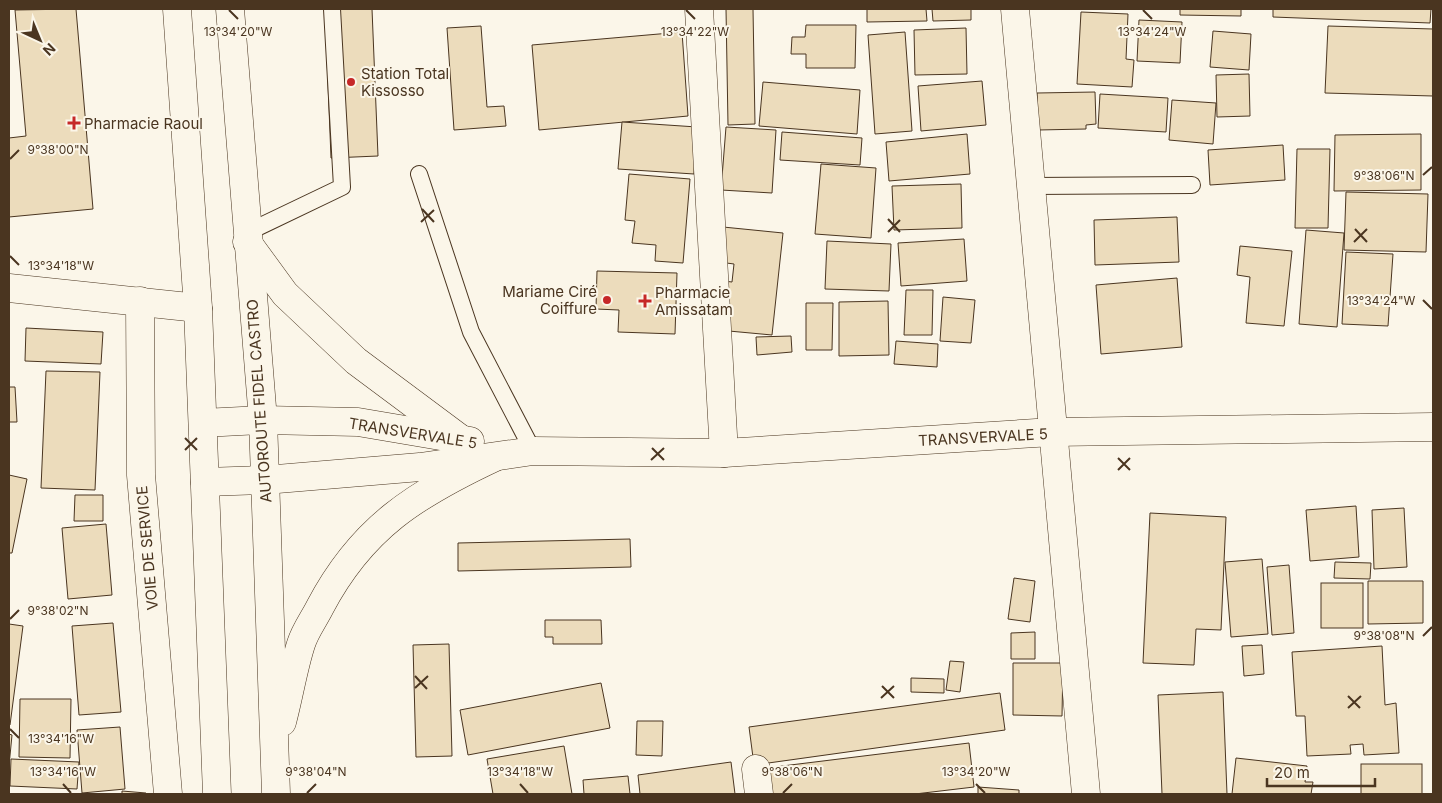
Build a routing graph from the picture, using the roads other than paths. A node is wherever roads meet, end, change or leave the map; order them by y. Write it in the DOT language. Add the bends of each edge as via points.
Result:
graph roads {
  1 [pos="177,9"];
  2 [pos="230,9"];
  3 [pos="332,9"];
  4 [pos="699,9"];
  5 [pos="1015,9"];
  6 [pos="419,174"];
  7 [pos="1192,185"];
  8 [pos="1031,186"];
  9 [pos="247,238"];
  10 [pos="9,288"];
  11 [pos="140,301"];
  12 [pos="198,308"];
  13 [pos="263,420"];
  14 [pos="203,423"];
  15 [pos="1433,427"];
  16 [pos="1052,432"];
  17 [pos="462,440"];
  18 [pos="533,451"];
  19 [pos="724,453"];
  20 [pos="495,457"];
  21 [pos="265,480"];
  22 [pos="205,482"];
  23 [pos="274,755"];
  24 [pos="168,794"];
  25 [pos="217,794"];
  26 [pos="276,794"];
  27 [pos="1086,794"];
  1 -- 12 [label="main road"];
  2 -- 9 [label="main road, AUTOROUTE FIDEL CASTRO"];
  3 -- 9 [label="lane" via="342,187"];
  4 -- 19 [label="main road"];
  5 -- 8 [label="main road"];
  6 -- 18 [label="lane" via="471,332"];
  7 -- 8 [label="lane"];
  8 -- 16 [label="main road"];
  9 -- 13 [label="main road, AUTOROUTE FIDEL CASTRO"];
  9 -- 17 [label="main road" via="285,294 356,361"];
  10 -- 11 [label="main road"];
  11 -- 12 [label="main road"];
  11 -- 24 [label="main road, VOIE DE SERVICE" via="141,475"];
  12 -- 14 [label="main road"];
  13 -- 14 [label="main road, TRANSVERVALE 5"];
  13 -- 17 [label="main road, TRANSVERVALE 5" via="358,422"];
  13 -- 21 [label="main road, AUTOROUTE FIDEL CASTRO"];
  14 -- 22 [label="main road"];
  15 -- 16 [label="main road, TRANSVERVALE 5"];
  16 -- 19 [label="main road, TRANSVERVALE 5"];
  16 -- 27 [label="main road"];
  17 -- 18 [label="main road, TRANSVERVALE 5"];
  18 -- 19 [label="main road, TRANSVERVALE 5"];
  18 -- 20 [label="main road, TRANSVERVALE 5"];
  20 -- 21 [label="main road, TRANSVERVALE 5"];
  20 -- 23 [label="main road" via="444,481 400,510 368,536 333,581 301,643"];
  21 -- 22 [label="main road, TRANSVERVALE 5"];
  21 -- 23 [label="main road, AUTOROUTE FIDEL CASTRO"];
  22 -- 25 [label="main road"];
  23 -- 26 [label="main road, AUTOROUTE FIDEL CASTRO"];
}
